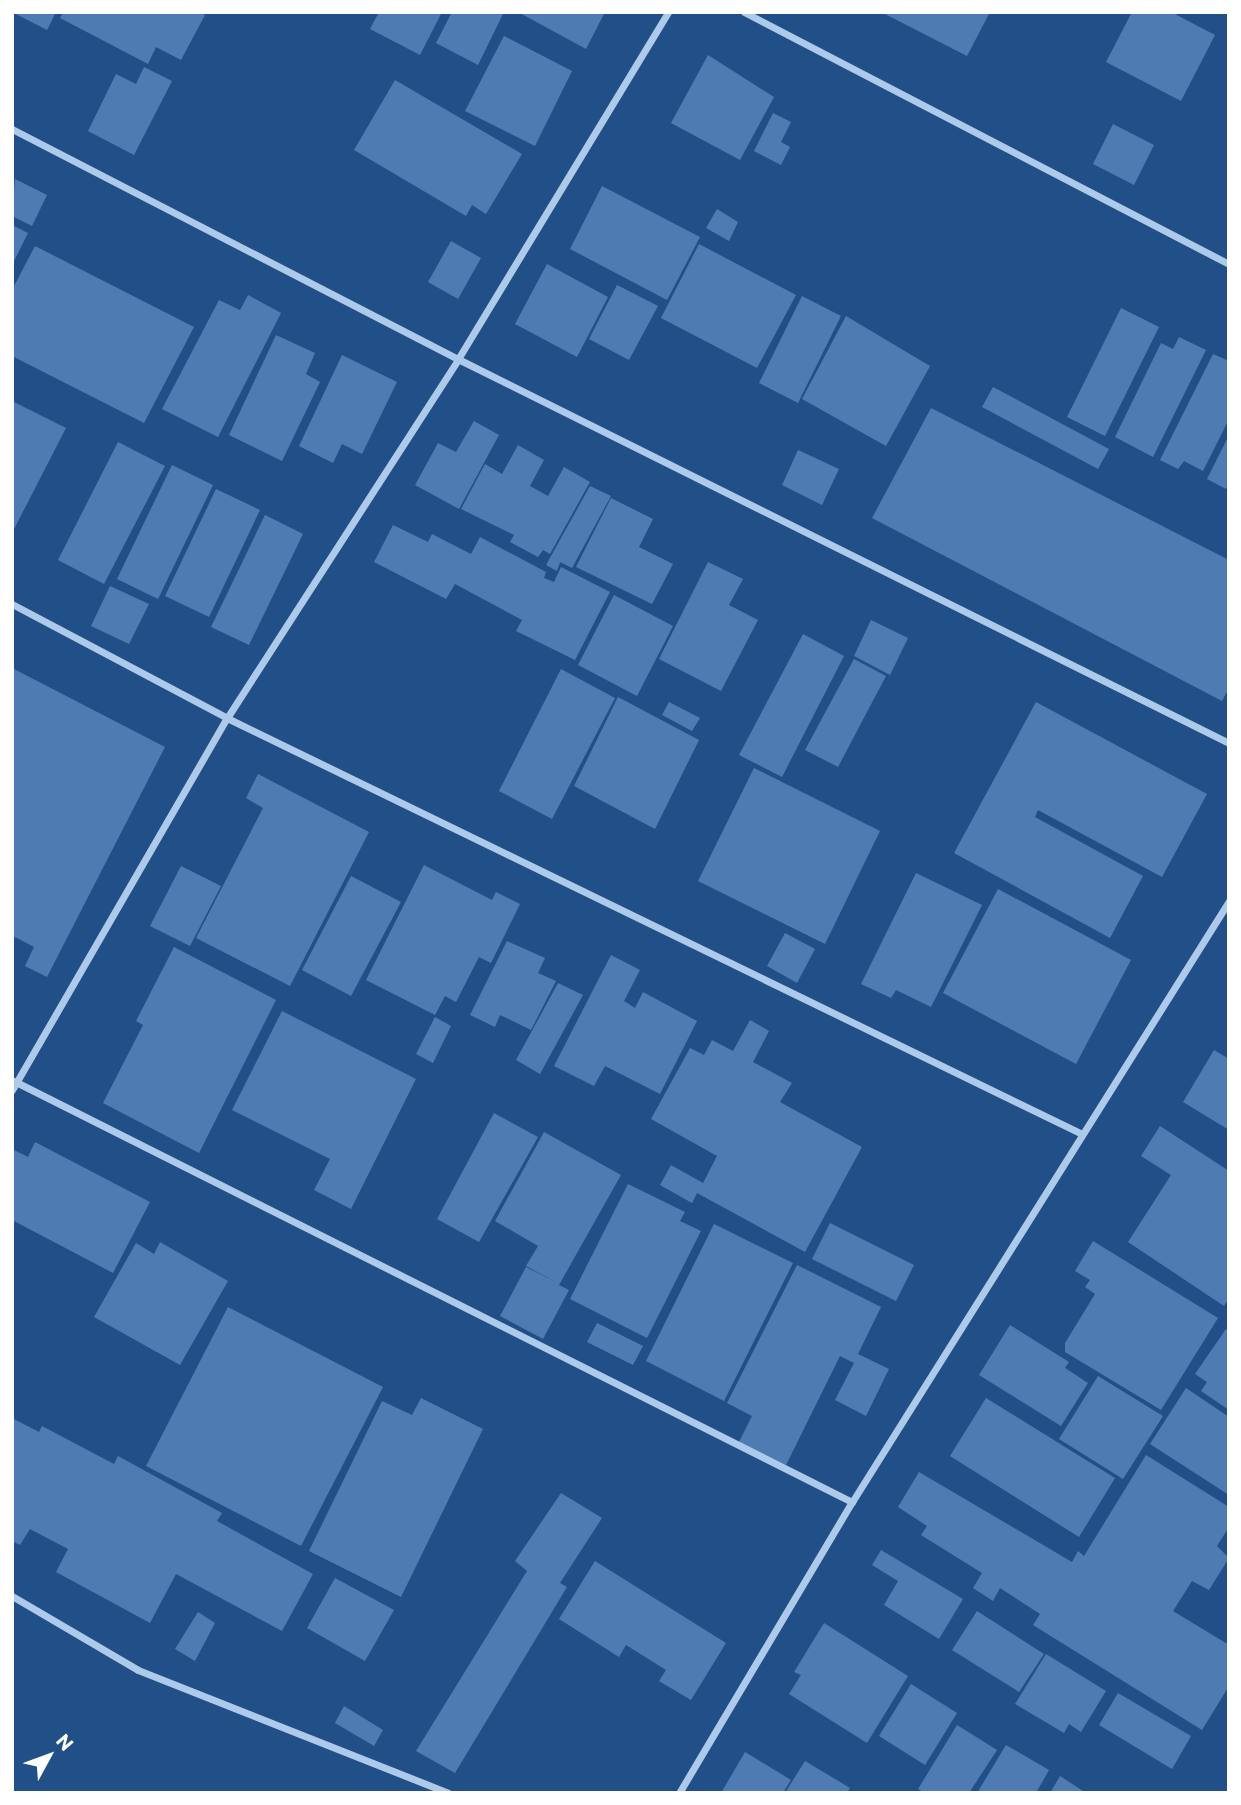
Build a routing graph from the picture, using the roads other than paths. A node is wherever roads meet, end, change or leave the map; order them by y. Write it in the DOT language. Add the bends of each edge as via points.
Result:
graph roads {
  1 [pos="668,12"];
  2 [pos="744,12"];
  3 [pos="12,129"];
  4 [pos="1229,264"];
  5 [pos="458,359"];
  6 [pos="12,604"];
  7 [pos="227,718"];
  8 [pos="1229,743"];
  9 [pos="1229,901"];
  10 [pos="14,1084"];
  11 [pos="1080,1133"];
  12 [pos="852,1502"];
  13 [pos="12,1596"];
  14 [pos="448,1793"];
  15 [pos="679,1793"];
  1 -- 5 [label="street"];
  2 -- 4 [label="street"];
  3 -- 5 [label="street"];
  5 -- 7 [label="street"];
  5 -- 8 [label="street"];
  6 -- 7 [label="street"];
  7 -- 10 [label="street"];
  7 -- 11 [label="street"];
  9 -- 11 [label="street"];
  10 -- 12 [label="street"];
  11 -- 12 [label="street"];
  12 -- 15 [label="street"];
  13 -- 14 [label="street" via="138,1670"];
}
